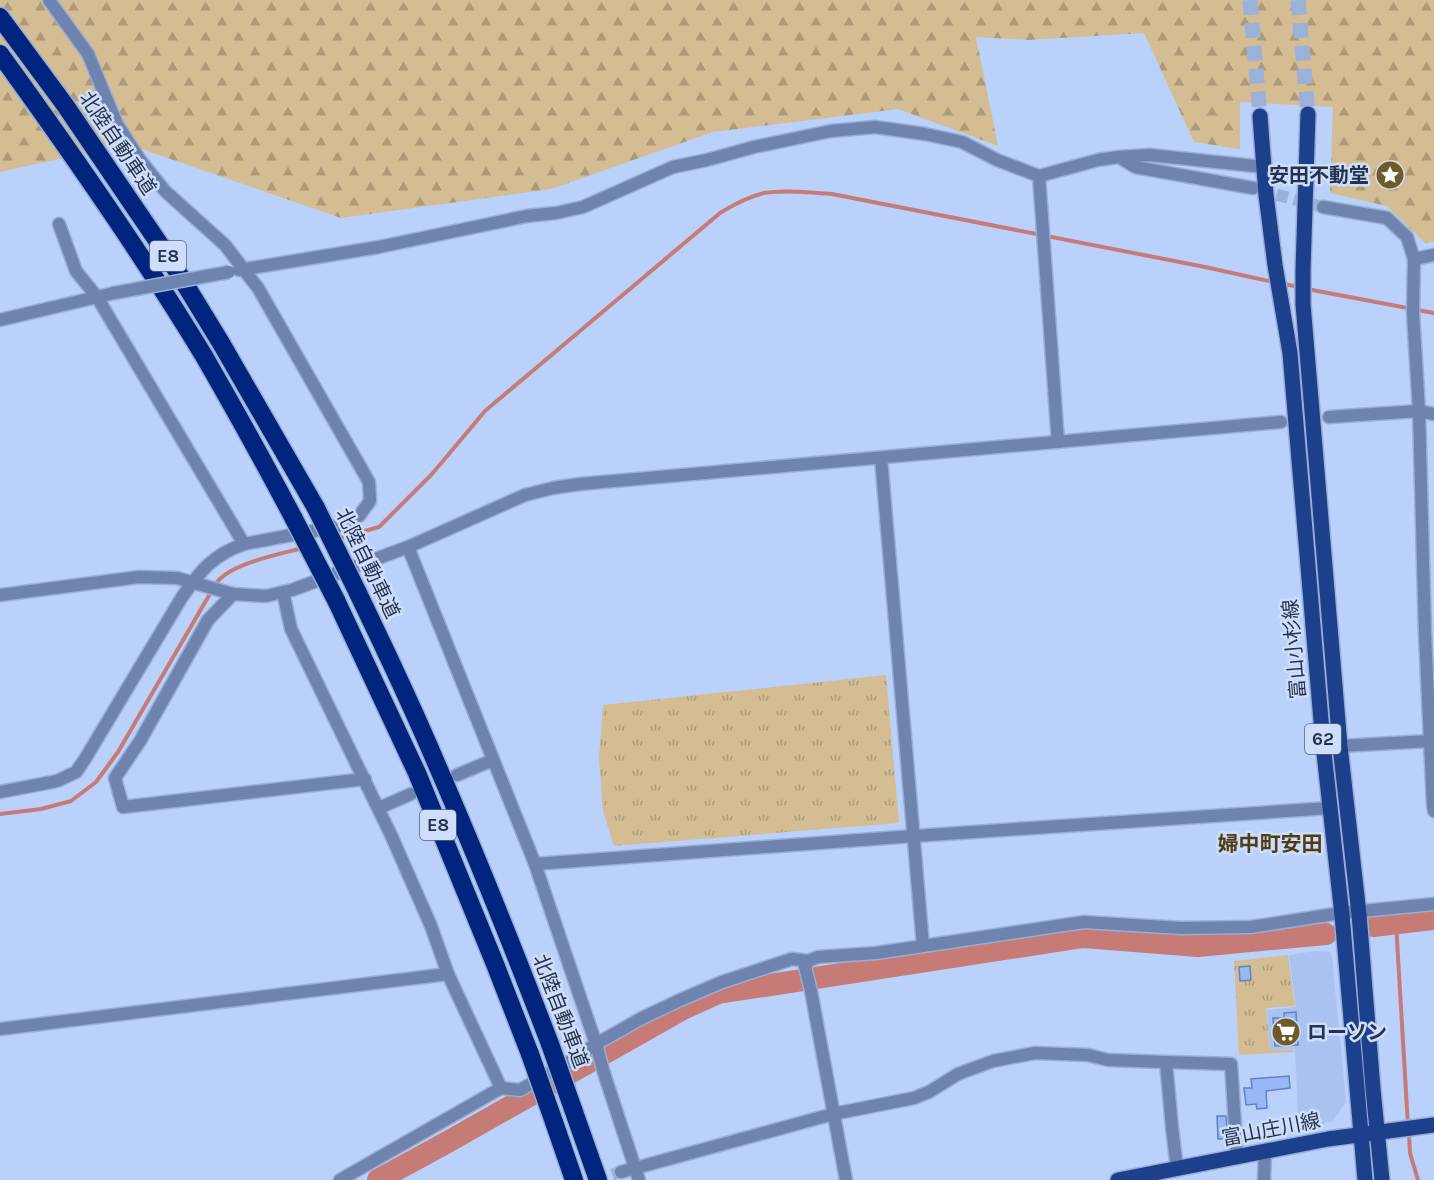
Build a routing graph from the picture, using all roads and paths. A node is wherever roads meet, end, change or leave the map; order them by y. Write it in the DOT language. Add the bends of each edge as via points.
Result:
graph roads {
  1 [pos="49,0"];
  2 [pos="0,17"];
  3 [pos="0,54"];
  4 [pos="1308,114"];
  5 [pos="1260,116"];
  6 [pos="1118,157"];
  7 [pos="1264,167"];
  8 [pos="1039,176"];
  9 [pos="1252,188"];
  10 [pos="1323,207"];
  11 [pos="58,224"];
  12 [pos="1434,255"];
  13 [pos="1414,259"];
  14 [pos="244,270"];
  15 [pos="97,297"];
  16 [pos="0,320"];
  17 [pos="1419,411"];
  18 [pos="1434,414"];
  19 [pos="1329,417"];
  20 [pos="1281,422"];
  21 [pos="1058,442"];
  22 [pos="880,458"];
  23 [pos="244,544"];
  24 [pos="408,547"];
  25 [pos="197,584"];
  26 [pos="284,592"];
  27 [pos="233,594"];
  28 [pos="0,595"];
  29 [pos="1430,635"];
  30 [pos="1430,741"];
  31 [pos="1340,746"];
  32 [pos="493,760"];
  33 [pos="457,775"];
  34 [pos="365,779"];
  35 [pos="0,792"];
  36 [pos="411,794"];
  37 [pos="379,808"];
  38 [pos="1330,808"];
  39 [pos="1434,811"];
  40 [pos="914,836"];
  41 [pos="535,864"];
  42 [pos="1434,904"];
  43 [pos="1358,911"];
  44 [pos="1341,913"];
  45 [pos="923,946"];
  46 [pos="806,964"];
  47 [pos="448,974"];
  48 [pos="0,1029"];
  49 [pos="596,1047"];
  50 [pos="1166,1062"];
  51 [pos="501,1088"];
  52 [pos="833,1114"];
  53 [pos="1434,1125"];
  54 [pos="1378,1132"];
  55 [pos="1360,1135"];
  56 [pos="1265,1151"];
  57 [pos="1237,1157"];
  58 [pos="1177,1168"];
  59 [pos="621,1172"];
  60 [pos="638,1175"];
  61 [pos="340,1180"];
  62 [pos="574,1180"];
  63 [pos="598,1180"];
  64 [pos="846,1180"];
  65 [pos="1118,1180"];
  66 [pos="1264,1180"];
  67 [pos="1365,1180"];
  68 [pos="1382,1180"];
  1 -- 14 [label="street" via="88,54 117,124 140,160 165,190 225,245"];
  2 -- 63 [label="highway, 北陸自動車道 / E8, bridge" via="169,258 316,508 395,671 476,857 550,1044"];
  3 -- 62 [label="highway, E8, bridge" via="100,195 215,376 336,600 421,783 473,908"];
  4 -- 31 [label="main road, 富山小杉線 / 62" via="1303,304"];
  5 -- 7 [label="main road, 富山小杉線 / 62"];
  6 -- 7 [label="street" via="1150,155"];
  6 -- 8 [label="street"];
  6 -- 9 [label="street" via="1135,167"];
  7 -- 38 [label="main road, 富山小杉線 / 62" via="1290,353"];
  8 -- 14 [label="street" via="962,142 875,127 831,131 673,167 583,207 379,248"];
  8 -- 21 [label="street"];
  10 -- 13 [label="street" via="1387,218 1407,237"];
  11 -- 15 [label="street" via="76,271"];
  12 -- 13 [label="street"];
  13 -- 17 [label="street"];
  14 -- 15 [label="street, bridge"];
  14 -- 23 [label="street" via="369,482 370,501 359,516 345,525"];
  15 -- 16 [label="street"];
  15 -- 23 [label="street"];
  17 -- 18 [label="street"];
  17 -- 19 [label="street"];
  17 -- 29 [label="street"];
  20 -- 21 [label="street"];
  21 -- 22 [label="street"];
  22 -- 24 [label="street" via="553,488 525,495"];
  22 -- 40 [label="street"];
  23 -- 25 [label="street" via="207,565"];
  24 -- 26 [label="street"];
  24 -- 32 [label="street"];
  25 -- 27 [label="street"];
  25 -- 28 [label="street" via="177,578 139,577"];
  25 -- 35 [label="street" via="182,597 76,772 57,781"];
  26 -- 27 [label="street" via="266,596"];
  26 -- 34 [label="street" via="291,629"];
  27 -- 34 [label="street" via="208,620 115,778 123,807"];
  29 -- 30 [label="street"];
  30 -- 31 [label="street"];
  30 -- 39 [label="street"];
  31 -- 43 [label="main road, 富山小杉線 / 62"];
  32 -- 33 [label="street"];
  32 -- 41 [label="street"];
  34 -- 37 [label="street"];
  36 -- 37 [label="street"];
  37 -- 47 [label="street"];
  38 -- 40 [label="street"];
  38 -- 44 [label="main road, 富山小杉線 / 62"];
  40 -- 41 [label="street"];
  40 -- 45 [label="street"];
  41 -- 49 [label="street"];
  42 -- 43 [label="street"];
  43 -- 44 [label="street"];
  43 -- 54 [label="main road, 富山小杉線 / 62"];
  44 -- 45 [label="street" via="1251,927 1181,928 1084,922"];
  44 -- 55 [label="main road, 富山小杉線 / 62"];
  45 -- 46 [label="street" via="818,957"];
  46 -- 49 [label="street" via="792,959 722,982 642,1018"];
  46 -- 52 [label="street"];
  47 -- 48 [label="street"];
  47 -- 51 [label="street"];
  49 -- 51 [label="street" via="520,1090"];
  49 -- 60 [label="street"];
  50 -- 52 [label="street" via="1035,1053 993,1061 958,1074 914,1098"];
  50 -- 57 [label="street" via="1231,1064"];
  50 -- 58 [label="street"];
  51 -- 61 [label="street"];
  52 -- 60 [label="street"];
  52 -- 64 [label="street"];
  53 -- 54 [label="main road, 富山庄川線"];
  54 -- 55 [label="main road, 富山庄川線"];
  54 -- 68 [label="main road, 富山小杉線 / 62"];
  55 -- 56 [label="main road, 富山庄川線"];
  55 -- 67 [label="main road, 富山小杉線 / 62"];
  56 -- 57 [label="main road, 富山庄川線"];
  56 -- 66 [label="street"];
  57 -- 58 [label="main road, 富山庄川線"];
  58 -- 65 [label="main road, 富山庄川線"];
  59 -- 60 [label="street"];
}
